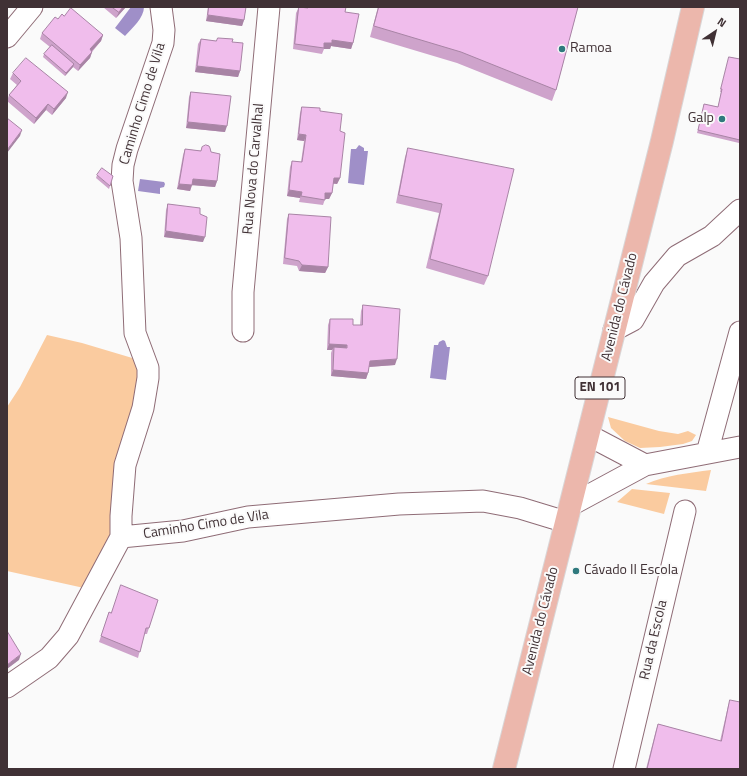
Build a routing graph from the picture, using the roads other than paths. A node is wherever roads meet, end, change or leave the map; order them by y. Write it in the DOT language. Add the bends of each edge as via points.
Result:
graph roads {
  1 [pos="32,7"];
  2 [pos="161,7"];
  3 [pos="270,7"];
  4 [pos="693,7"];
  5 [pos="7,37"];
  6 [pos="740,210"];
  7 [pos="614,330"];
  8 [pos="244,331"];
  9 [pos="740,332"];
  10 [pos="588,436"];
  11 [pos="740,447"];
  12 [pos="707,453"];
  13 [pos="645,465"];
  14 [pos="685,511"];
  15 [pos="568,513"];
  16 [pos="121,537"];
  17 [pos="7,687"];
  18 [pos="504,769"];
  19 [pos="624,769"];
  1 -- 5 [label="street"];
  2 -- 16 [label="street, Caminho Cimo de Vila" via="164,30 162,43 123,165 122,181 131,238 135,334 148,368 148,378 143,408 125,465"];
  3 -- 8 [label="street, Rua Nova do Carvalhal" via="243,292"];
  4 -- 7 [label="main road, Avenida do Cávado / EN 101"];
  6 -- 7 [label="street" via="712,236 677,256 654,283 633,320"];
  7 -- 10 [label="main road, Avenida do Cávado / EN 101"];
  9 -- 12 [label="street"];
  10 -- 13 [label="street"];
  10 -- 15 [label="main road, Avenida do Cávado / EN 101"];
  11 -- 12 [label="street"];
  12 -- 13 [label="street"];
  13 -- 15 [label="street"];
  14 -- 19 [label="street, Rua da Escola"];
  15 -- 16 [label="street, Caminho Cimo de Vila" via="483,501 400,504 248,517 183,531"];
  15 -- 18 [label="main road, Avenida do Cávado / EN 101"];
  16 -- 17 [label="street" via="68,636 49,658"];
}
